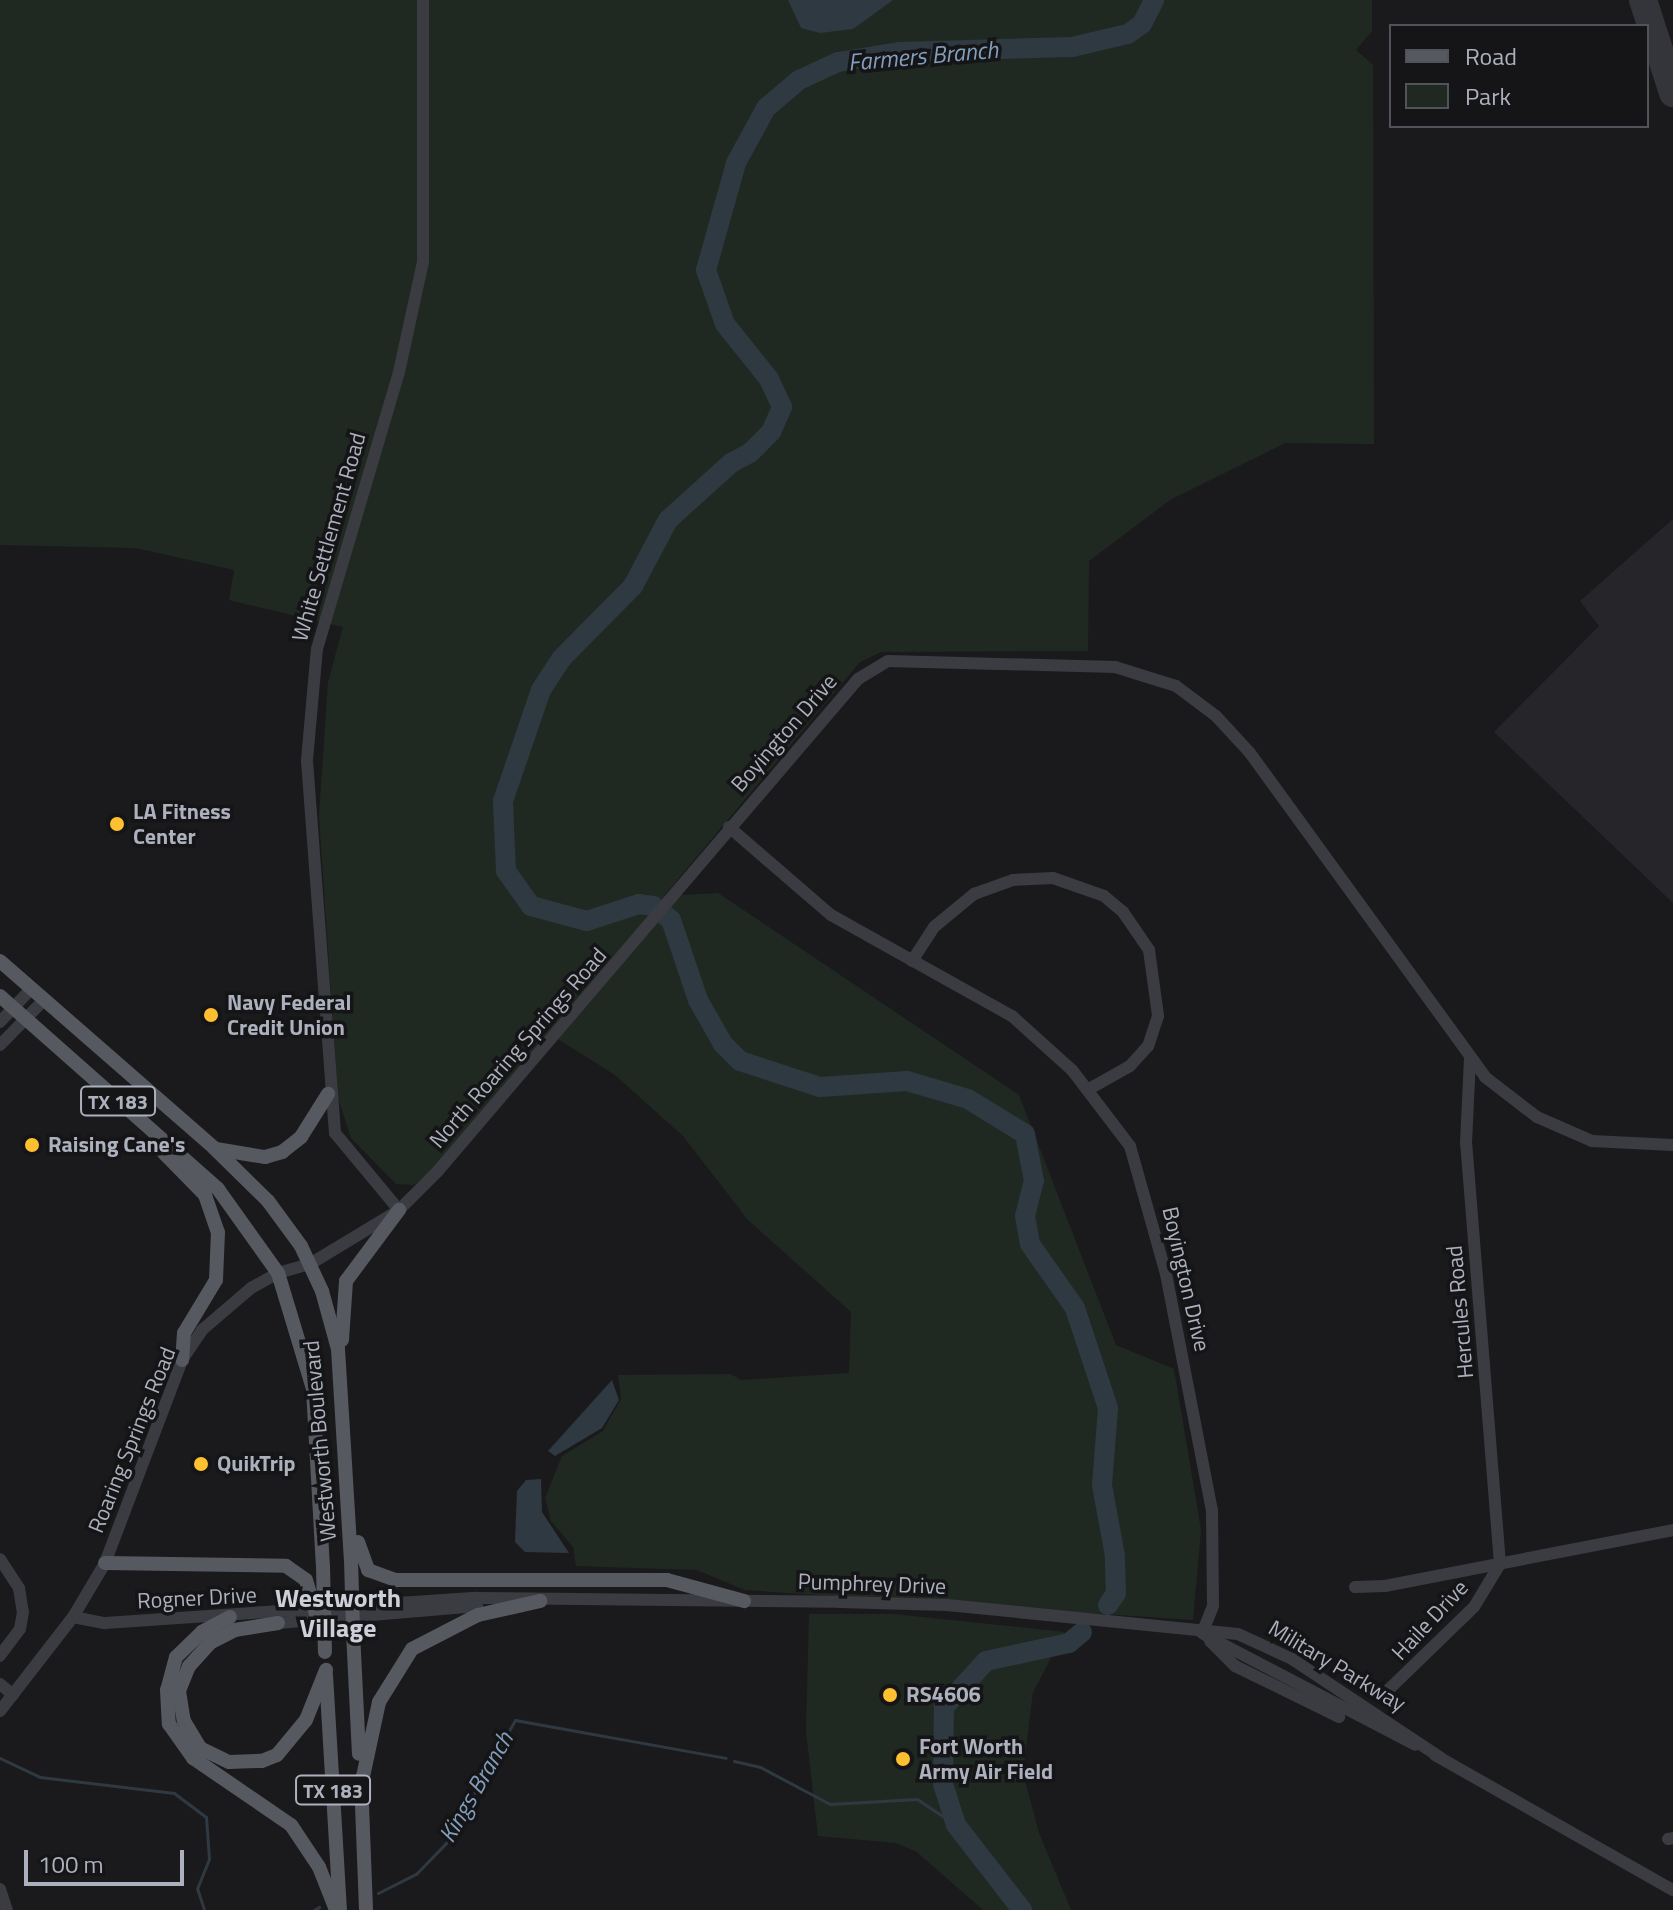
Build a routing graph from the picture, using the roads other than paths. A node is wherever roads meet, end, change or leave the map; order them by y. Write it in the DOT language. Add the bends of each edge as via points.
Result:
graph roads {
  1 [pos="423,0"];
  2 [pos="729,827"];
  3 [pos="0,961"];
  4 [pos="912,961"];
  5 [pos="31,989"];
  6 [pos="0,996"];
  7 [pos="43,1001"];
  8 [pos="13,1007"];
  9 [pos="26,1019"];
  10 [pos="0,1022"];
  11 [pos="0,1045"];
  12 [pos="1470,1057"];
  13 [pos="1089,1089"];
  14 [pos="328,1094"];
  15 [pos="138,1118"];
  16 [pos="1673,1145"];
  17 [pos="214,1148"];
  18 [pos="399,1210"];
  19 [pos="310,1264"];
  20 [pos="278,1273"];
  21 [pos="182,1360"];
  22 [pos="342,1377"];
  23 [pos="344,1411"];
  24 [pos="316,1412"];
  25 [pos="349,1491"];
  26 [pos="1673,1530"];
  27 [pos="0,1559"];
  28 [pos="105,1563"];
  29 [pos="1500,1564"];
  30 [pos="1355,1587"];
  31 [pos="540,1601"];
  32 [pos="744,1601"];
  33 [pos="73,1617"];
  34 [pos="230,1617"];
  35 [pos="278,1623"];
  36 [pos="1202,1633"];
  37 [pos="325,1652"];
  38 [pos="0,1656"];
  39 [pos="326,1670"];
  40 [pos="0,1684"];
  41 [pos="13,1695"];
  42 [pos="1381,1697"];
  43 [pos="0,1711"];
  44 [pos="1441,1758"];
  45 [pos="361,1786"];
  46 [pos="0,1889"];
  47 [pos="1673,1890"];
  48 [pos="7,1910"];
  49 [pos="338,1910"];
  50 [pos="366,1910"];
  1 -- 14 [label="street, White Settlement Road" via="423,262 399,372 312,669 308,790"];
  2 -- 4 [label="street, Boyington Drive" via="831,915"];
  2 -- 12 [label="street, Boyington Drive" via="858,679 888,661 1138,670 1186,693 1250,753"];
  2 -- 18 [label="street, North Roaring Springs Road" via="655,920"];
  3 -- 5 [label="main road, Westworth Boulevard / TX 183"];
  4 -- 13 [label="street, Boyington Drive" via="1012,1016"];
  4 -- 13 [label="street" via="934,927 974,894 1013,880 1053,878 1104,896 1142,935 1149,950 1158,1016 1148,1046 1130,1066"];
  5 -- 7 [label="main road, Westworth Boulevard / TX 183"];
  5 -- 8 [label="street"];
  6 -- 8 [label="main road, Westworth Boulevard / TX 183"];
  7 -- 9 [label="street"];
  7 -- 17 [label="main road, Westworth Boulevard / TX 183"];
  8 -- 9 [label="main road, Westworth Boulevard / TX 183"];
  8 -- 10 [label="street"];
  9 -- 11 [label="street"];
  9 -- 15 [label="main road, Westworth Boulevard / TX 183"];
  12 -- 16 [label="street, Boyington Drive" via="1510,1100 1570,1133 1615,1145"];
  12 -- 29 [label="street, Hercules Road" via="1466,1143"];
  13 -- 36 [label="street, Boyington Drive" via="1130,1146 1166,1274 1212,1510 1213,1606"];
  14 -- 17 [label="main road" via="301,1137 282,1152 265,1157"];
  14 -- 18 [label="street, White Settlement Road" via="342,1144"];
  15 -- 20 [label="main road, Westworth Boulevard / TX 183" via="218,1189"];
  15 -- 21 [label="main road" via="147,1136 205,1195 218,1232 216,1280 184,1333"];
  17 -- 19 [label="main road, Westworth Boulevard / TX 183" via="268,1201"];
  18 -- 19 [label="street, North Roaring Springs Road"];
  18 -- 22 [label="main road" via="346,1281"];
  19 -- 20 [label="street, Roaring Springs Road"];
  19 -- 22 [label="main road, Westworth Boulevard / TX 183" via="329,1311"];
  20 -- 21 [label="street, Roaring Springs Road" via="231,1301"];
  20 -- 24 [label="main road, Westworth Boulevard / TX 183" via="297,1320"];
  21 -- 28 [label="street, Roaring Springs Road" via="141,1480"];
  22 -- 23 [label="main road, Westworth Boulevard / TX 183"];
  23 -- 24 [label="main road"];
  23 -- 25 [label="main road, Westworth Boulevard / TX 183"];
  24 -- 37 [label="main road, Westworth Boulevard / TX 183, bridge"];
  25 -- 32 [label="main road" via="361,1562 380,1576 667,1580"];
  25 -- 45 [label="main road, Westworth Boulevard / TX 183, bridge"];
  26 -- 29 [label="street"];
  27 -- 38 [label="street" via="19,1588 23,1612 20,1629"];
  28 -- 33 [label="street, Roaring Springs Road"];
  28 -- 37 [label="main road, bridge" via="286,1566 306,1580"];
  29 -- 30 [label="street"];
  29 -- 42 [label="street, Haile Drive" via="1474,1607"];
  31 -- 32 [label="street, Pumphrey Drive"];
  31 -- 34 [label="street, Rogner Drive" via="476,1598"];
  31 -- 35 [label="street, Rogner Drive"];
  31 -- 45 [label="main road" via="478,1615 412,1649 379,1702"];
  32 -- 36 [label="street, Pumphrey Drive" via="947,1605"];
  33 -- 34 [label="street, Rogner Drive" via="105,1623"];
  33 -- 41 [label="street, Roaring Springs Road"];
  34 -- 49 [label="main road" via="202,1632 176,1657 167,1690 169,1724 193,1758 291,1825 319,1867"];
  35 -- 39 [label="main road" via="235,1630 210,1643 189,1666 179,1691 184,1721 200,1748 229,1762 277,1755 306,1720"];
  36 -- 44 [label="street, Military Parkway"];
  36 -- 44 [label="street, Military Parkway" via="1339,1717"];
  36 -- 44 [label="street, Military Parkway" via="1251,1638 1390,1719"];
  37 -- 39 [label="main road, Westworth Boulevard / TX 183"];
  39 -- 49 [label="main road, Westworth Boulevard / TX 183"];
  40 -- 41 [label="street"];
  41 -- 43 [label="street, Roaring Springs Road"];
  44 -- 47 [label="street, Military Parkway"];
  45 -- 50 [label="main road, Westworth Boulevard / TX 183"];
  46 -- 48 [label="street"];
}
